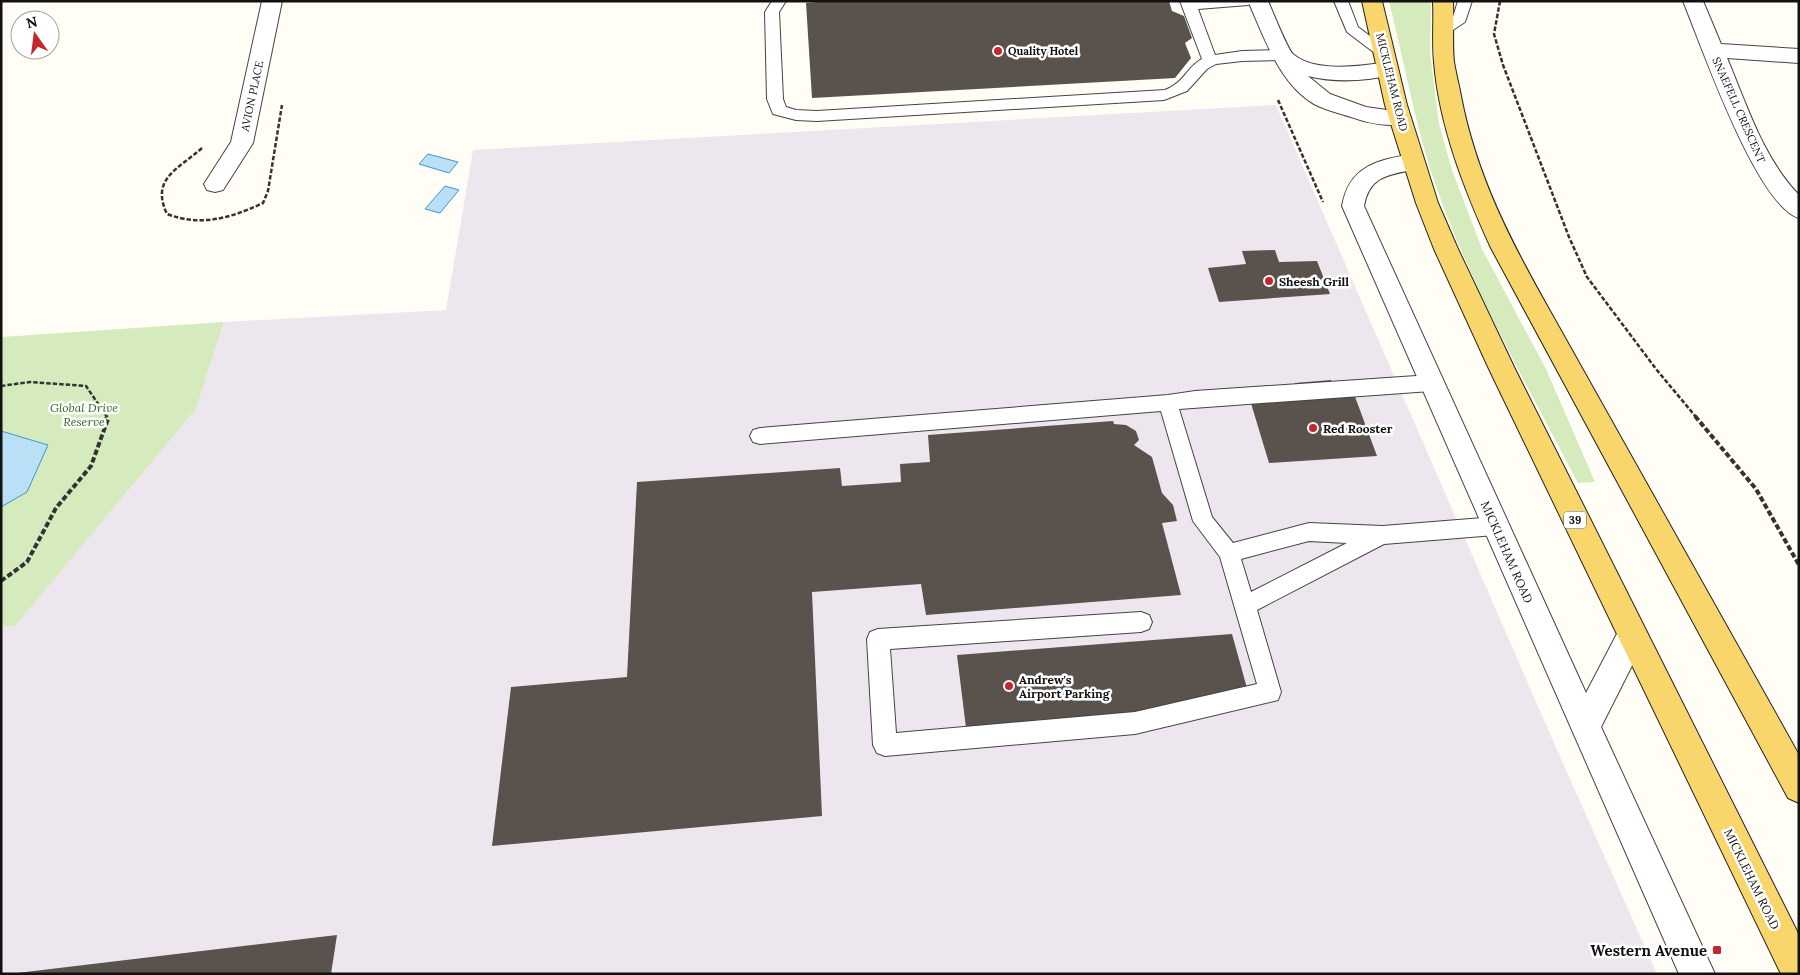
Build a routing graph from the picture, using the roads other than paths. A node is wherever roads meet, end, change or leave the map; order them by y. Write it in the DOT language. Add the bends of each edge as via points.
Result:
graph roads {
  1 [pos="272,1"];
  2 [pos="779,1"];
  3 [pos="1248,1"];
  4 [pos="1258,1"];
  5 [pos="1341,1"];
  6 [pos="1372,1"];
  7 [pos="1442,1"];
  8 [pos="1465,1"];
  9 [pos="1693,1"];
  10 [pos="1188,2"];
  11 [pos="1445,29"];
  12 [pos="1712,50"];
  13 [pos="1284,56"];
  14 [pos="1799,56"];
  15 [pos="1210,62"];
  16 [pos="1386,62"];
  17 [pos="1400,118"];
  18 [pos="1413,162"];
  19 [pos="215,184"];
  20 [pos="1799,210"];
  21 [pos="1431,383"];
  22 [pos="1168,403"];
  23 [pos="760,436"];
  24 [pos="1495,526"];
  25 [pos="1383,535"];
  26 [pos="1229,553"];
  27 [pos="1244,606"];
  28 [pos="1141,622"];
  29 [pos="1632,636"];
  30 [pos="1585,727"];
  31 [pos="1799,787"];
  32 [pos="1799,973"];
  33 [pos="1697,974"];
  1 -- 19 [label="street, AVION PLACE" via="242,143"];
  2 -- 15 [label="lane" via="772,12 775,99 779,110 796,115 1164,95 1184,88 1202,66"];
  3 -- 10 [label="lane" via="1207,5"];
  4 -- 13 [label="street"];
  5 -- 16 [label="lane" via="1352,28"];
  6 -- 16 [label="main road, MICKLEHAM ROAD / 39"];
  7 -- 11 [label="main road"];
  8 -- 11 [label="lane" via="1460,19"];
  9 -- 12 [label="street, SNAEFELL CRESCENT"];
  10 -- 15 [label="lane"];
  11 -- 31 [label="main road" via="1444,62 1456,126 1481,201 1499,240"];
  12 -- 14 [label="street"];
  12 -- 20 [label="street, SNAEFELL CRESCENT" via="1767,172"];
  13 -- 15 [label="lane" via="1227,58"];
  13 -- 16 [label="street" via="1297,65 1322,74 1355,75"];
  13 -- 17 [label="street" via="1299,79 1322,99 1364,114"];
  16 -- 17 [label="main road, MICKLEHAM ROAD / 39"];
  17 -- 18 [label="main road, MICKLEHAM ROAD / 39"];
  18 -- 21 [label="street, MICKLEHAM ROAD" via="1385,166 1360,183 1354,194 1353,206"];
  18 -- 29 [label="main road, MICKLEHAM ROAD / 39" via="1446,249"];
  21 -- 22 [label="lane"];
  21 -- 24 [label="street, MICKLEHAM ROAD"];
  22 -- 23 [label="lane"];
  22 -- 26 [label="lane" via="1203,520"];
  24 -- 25 [label="lane"];
  24 -- 30 [label="street, MICKLEHAM ROAD"];
  25 -- 26 [label="lane" via="1309,532"];
  25 -- 27 [label="lane"];
  26 -- 27 [label="lane"];
  27 -- 28 [label="lane" via="1270,692 1135,723 885,745 878,640"];
  29 -- 30 [label="street"];
  29 -- 32 [label="main road, MICKLEHAM ROAD / 39"];
  30 -- 33 [label="street, MICKLEHAM ROAD"];
}
